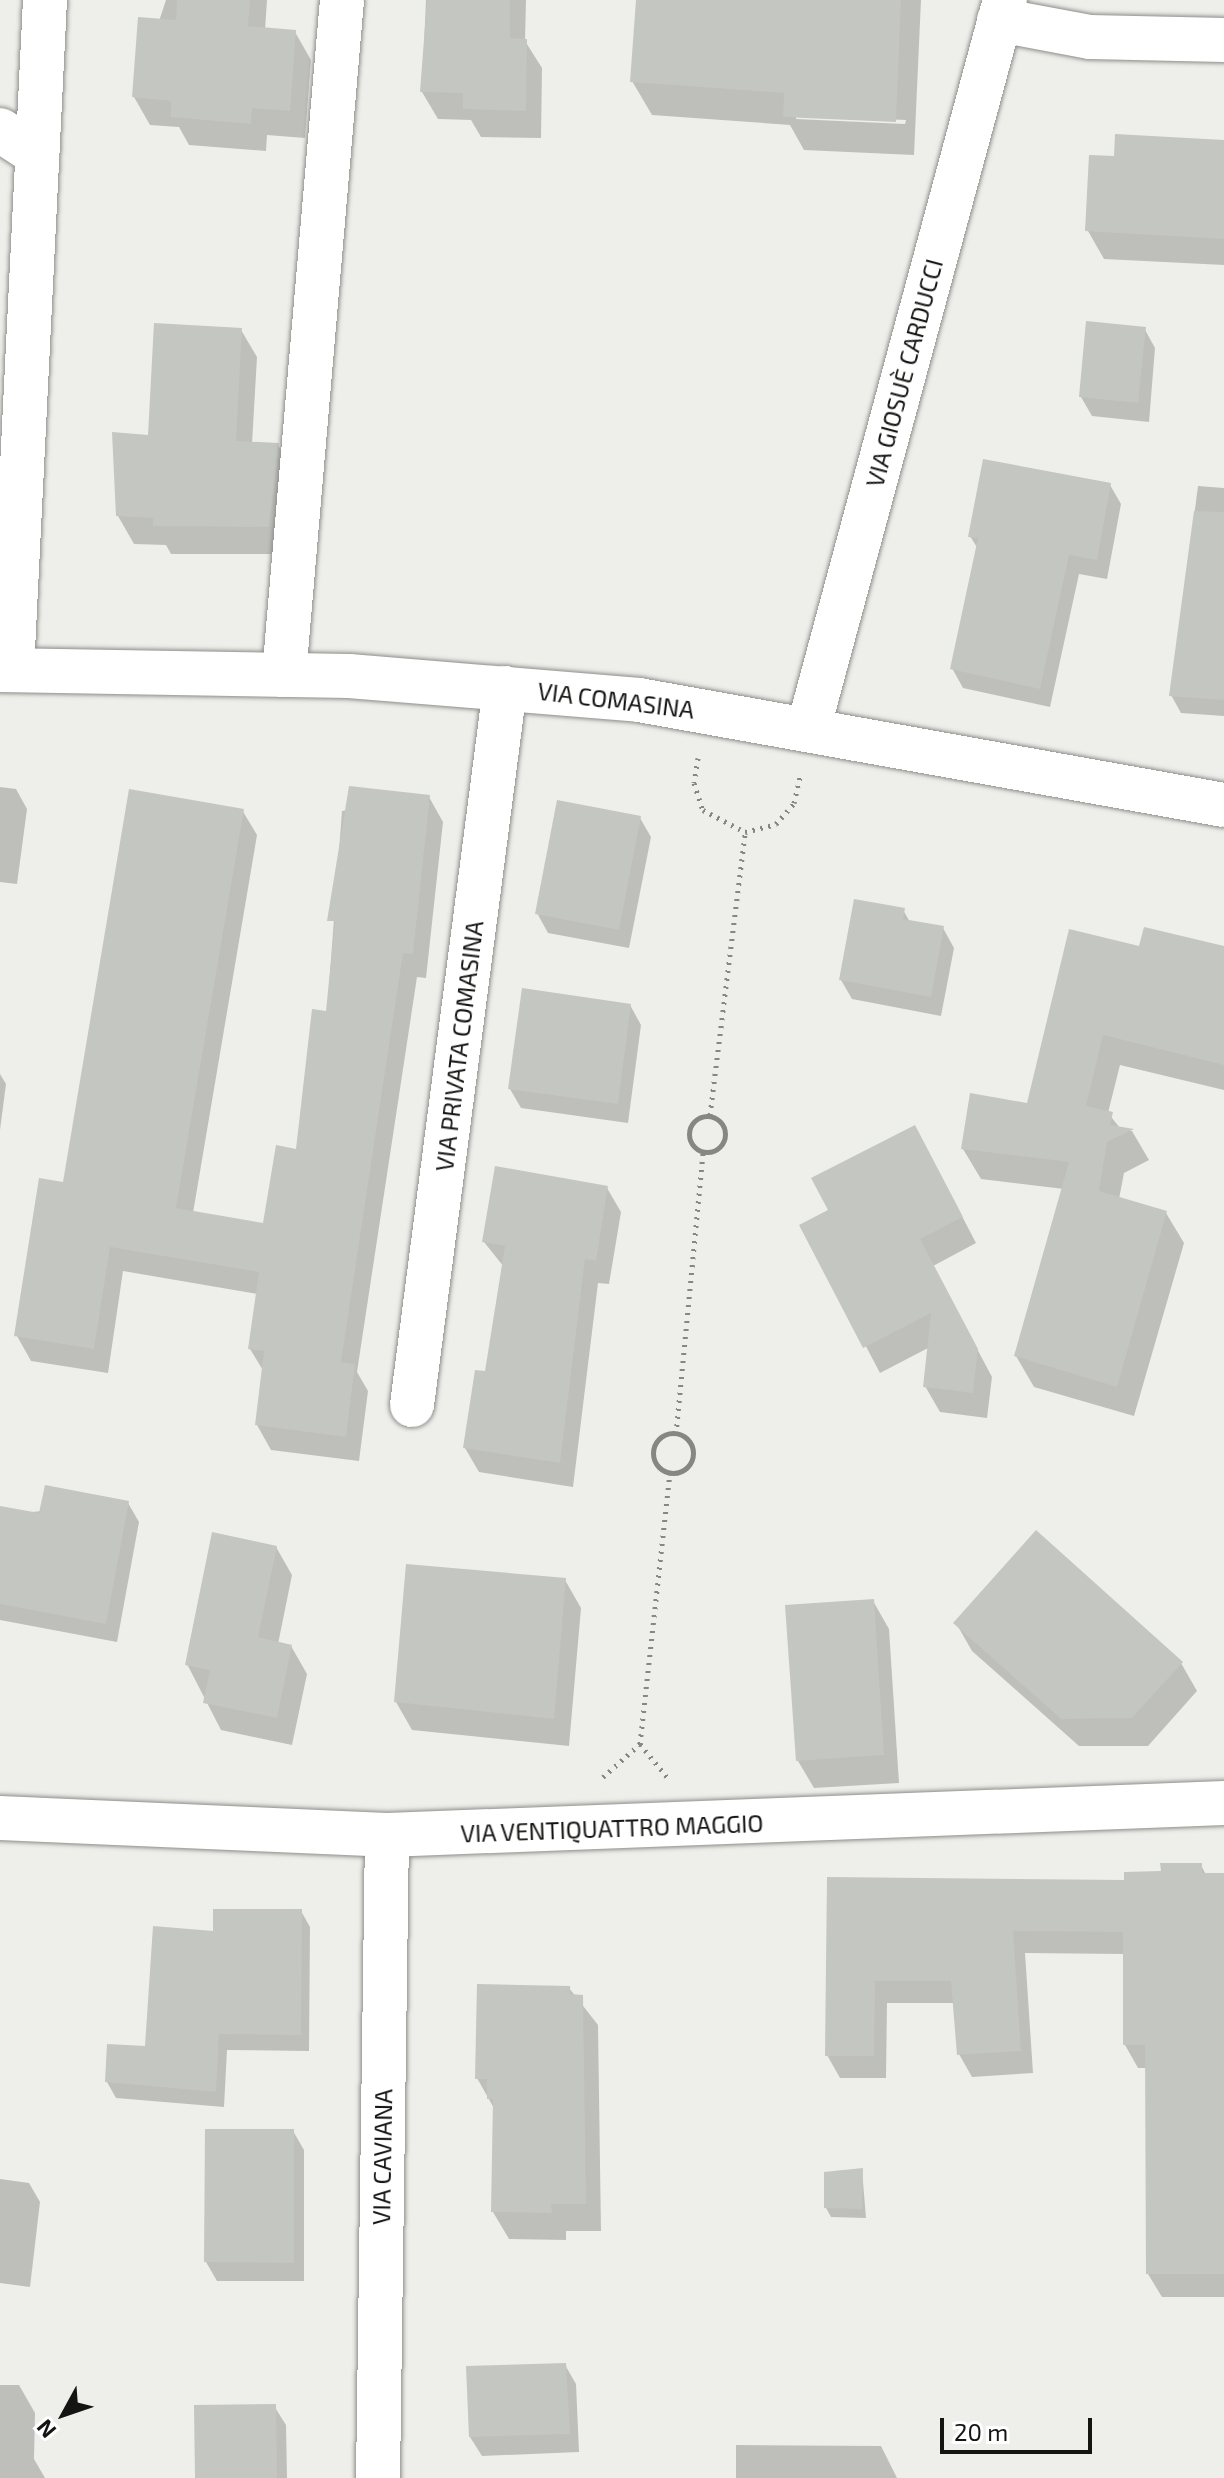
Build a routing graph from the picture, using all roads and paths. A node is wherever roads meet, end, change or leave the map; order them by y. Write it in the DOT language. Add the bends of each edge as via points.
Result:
graph roads {
  1 [pos="45,0"];
  2 [pos="342,0"];
  3 [pos="1002,10"];
  4 [pos="1224,40"];
  5 [pos="0,130"];
  6 [pos="37,154"];
  7 [pos="6,670"];
  8 [pos="284,675"];
  9 [pos="505,688"];
  10 [pos="809,726"];
  11 [pos="712,760"];
  12 [pos="786,773"];
  13 [pos="1224,805"];
  14 [pos="745,832"];
  15 [pos="710,1115"];
  16 [pos="703,1152"];
  17 [pos="412,1405"];
  18 [pos="676,1434"];
  19 [pos="670,1474"];
  20 [pos="1224,1803"];
  21 [pos="0,1818"];
  22 [pos="590,1830"];
  23 [pos="387,1835"];
  24 [pos="378,2478"];
  1 -- 6 [label="street"];
  2 -- 8 [label="street"];
  3 -- 4 [label="street, VIA GIOSUÈ CARDUCCI" via="1090,37"];
  3 -- 10 [label="street, VIA GIOSUÈ CARDUCCI"];
  5 -- 6 [label="street"];
  6 -- 7 [label="street"];
  7 -- 8 [label="street, VIA COMASINA"];
  8 -- 9 [label="street, VIA COMASINA"];
  9 -- 10 [label="street, VIA COMASINA"];
  9 -- 17 [label="street, VIA PRIVATA COMASINA"];
  10 -- 13 [label="street, VIA COMASINA"];
  11 -- 14 [label="path" via="697,758 694,783 703,810"];
  12 -- 14 [label="path" via="801,775 794,803 776,824"];
  14 -- 15 [label="path"];
  15 -- 16 [label="path" via="725,1137"];
  15 -- 16 [label="path" via="696,1118 688,1129 691,1144"];
  16 -- 18 [label="path"];
  18 -- 19 [label="path" via="692,1447 692,1460"];
  18 -- 19 [label="path" via="657,1440 653,1453"];
  19 -- 22 [label="path" via="640,1744 596,1787"];
  20 -- 22 [label="street, VIA VENTIQUATTRO MAGGIO"];
  21 -- 23 [label="street, VIA VENTIQUATTRO MAGGIO"];
  22 -- 23 [label="street, VIA VENTIQUATTRO MAGGIO"];
  23 -- 24 [label="street, VIA CAVIANA"];
}
